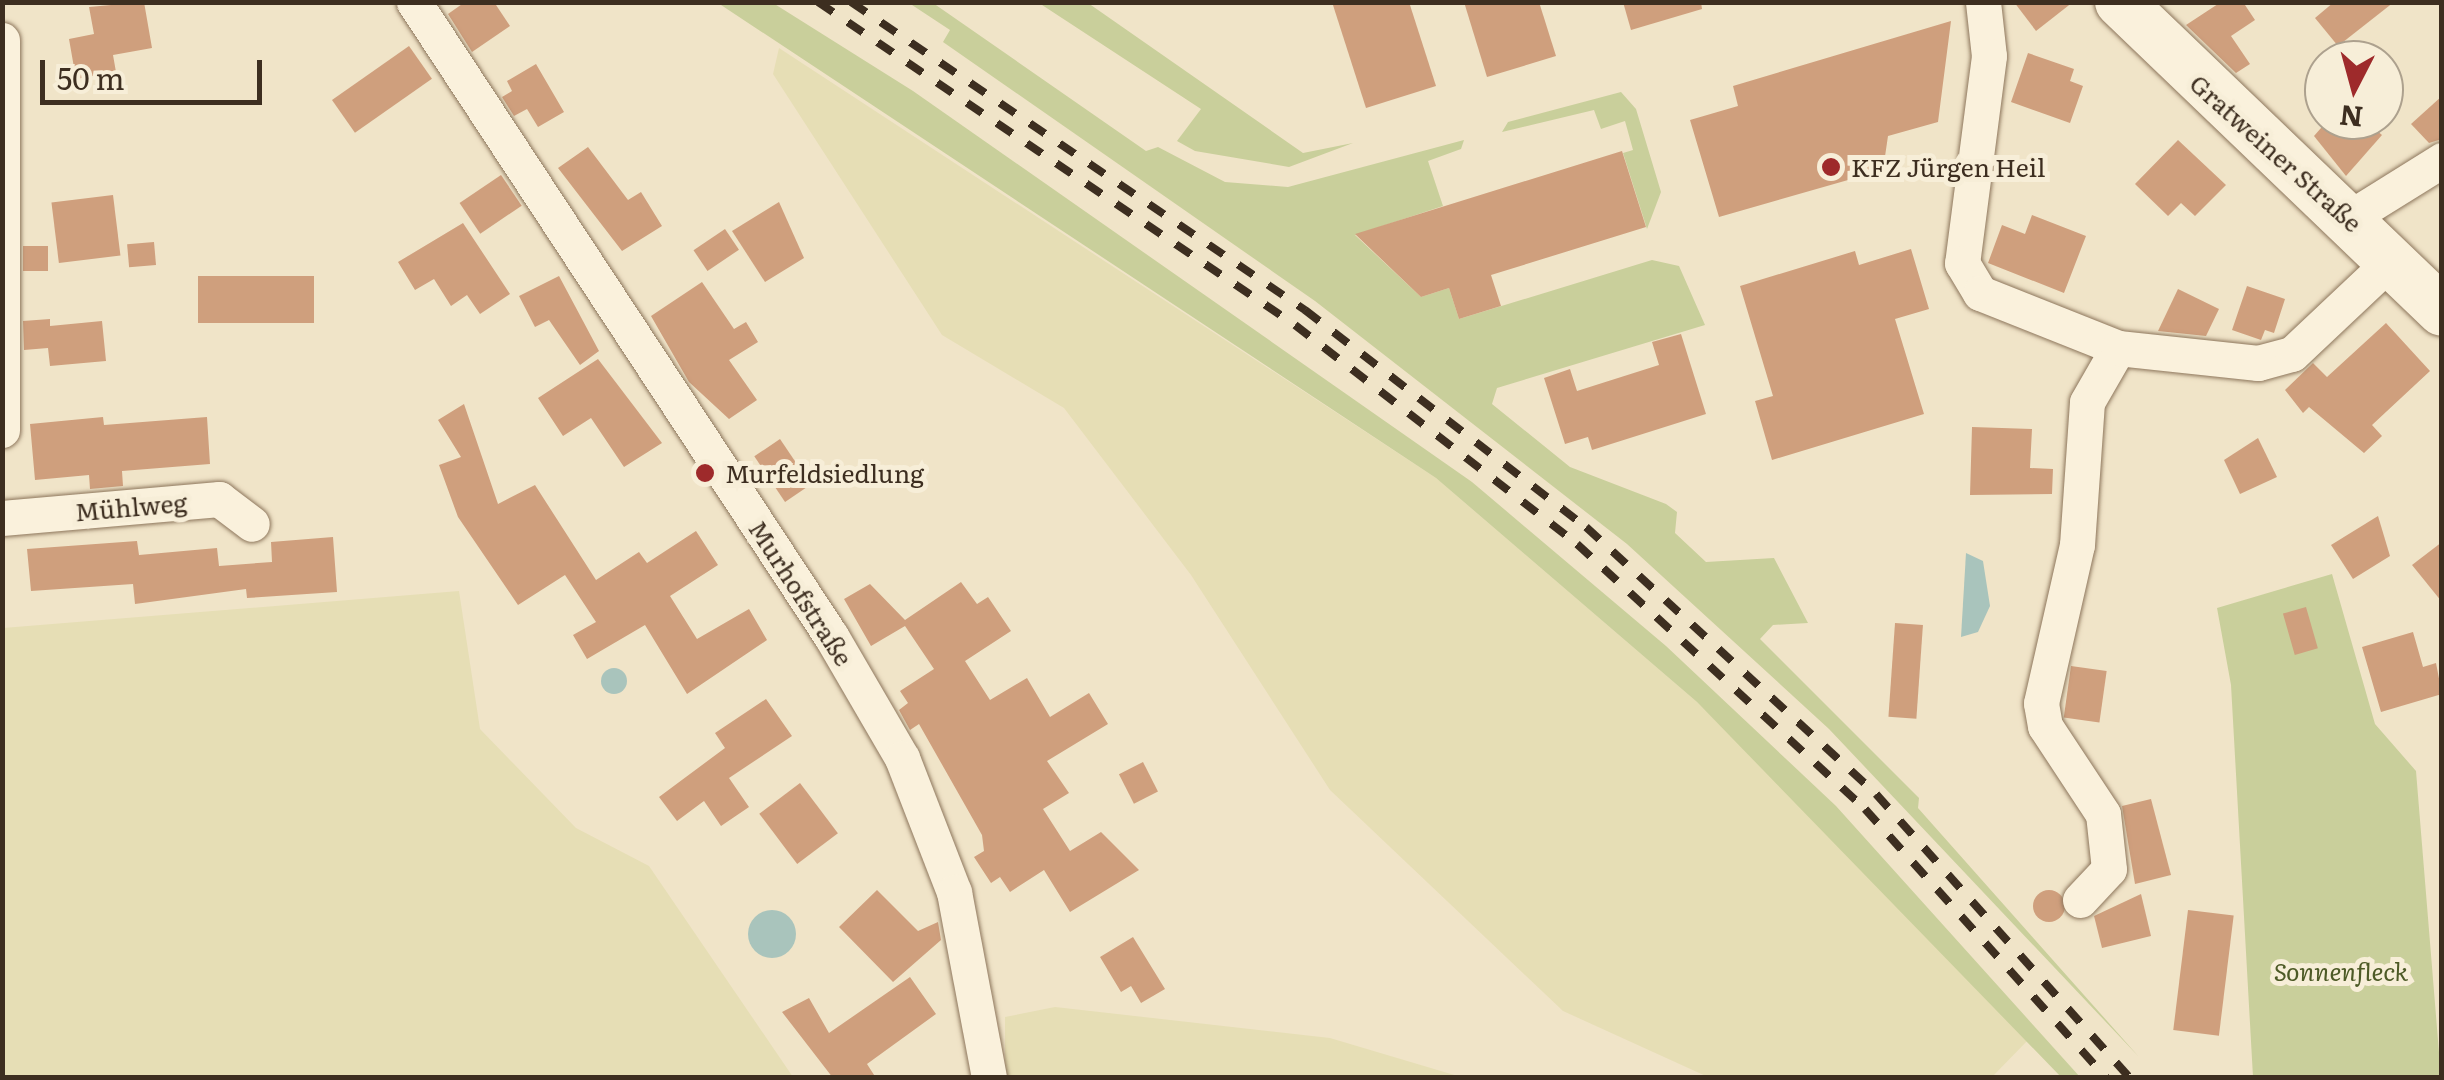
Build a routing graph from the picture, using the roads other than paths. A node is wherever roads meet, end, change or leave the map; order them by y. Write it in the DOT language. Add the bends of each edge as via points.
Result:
graph roads {
  1 [pos="414,2"];
  2 [pos="1983,2"];
  3 [pos="2120,2"];
  4 [pos="2,40"];
  5 [pos="2,153"];
  6 [pos="2442,160"];
  7 [pos="2349,218"];
  8 [pos="2394,258"];
  9 [pos="2442,311"];
  10 [pos="2118,348"];
  11 [pos="2,430"];
  12 [pos="2,518"];
  13 [pos="252,524"];
  14 [pos="2080,900"];
  15 [pos="989,1078"];
  1 -- 15 [label="street, Murhofstraße" via="832,636 902,758 954,892"];
  2 -- 10 [label="street" via="1989,56 1962,262 1980,294"];
  3 -- 7 [label="main road, Gratweiner Straße" via="2242,128"];
  4 -- 5 [label="street"];
  5 -- 11 [label="street"];
  6 -- 7 [label="street"];
  7 -- 8 [label="main road, Gratweiner Straße"];
  8 -- 9 [label="main road, Gratweiner Straße"];
  8 -- 10 [label="street" via="2292,354 2258,363"];
  10 -- 14 [label="street" via="2087,402 2077,545 2041,704 2106,828 2109,869"];
  12 -- 13 [label="street, Mühlweg" via="219,500"];
}
